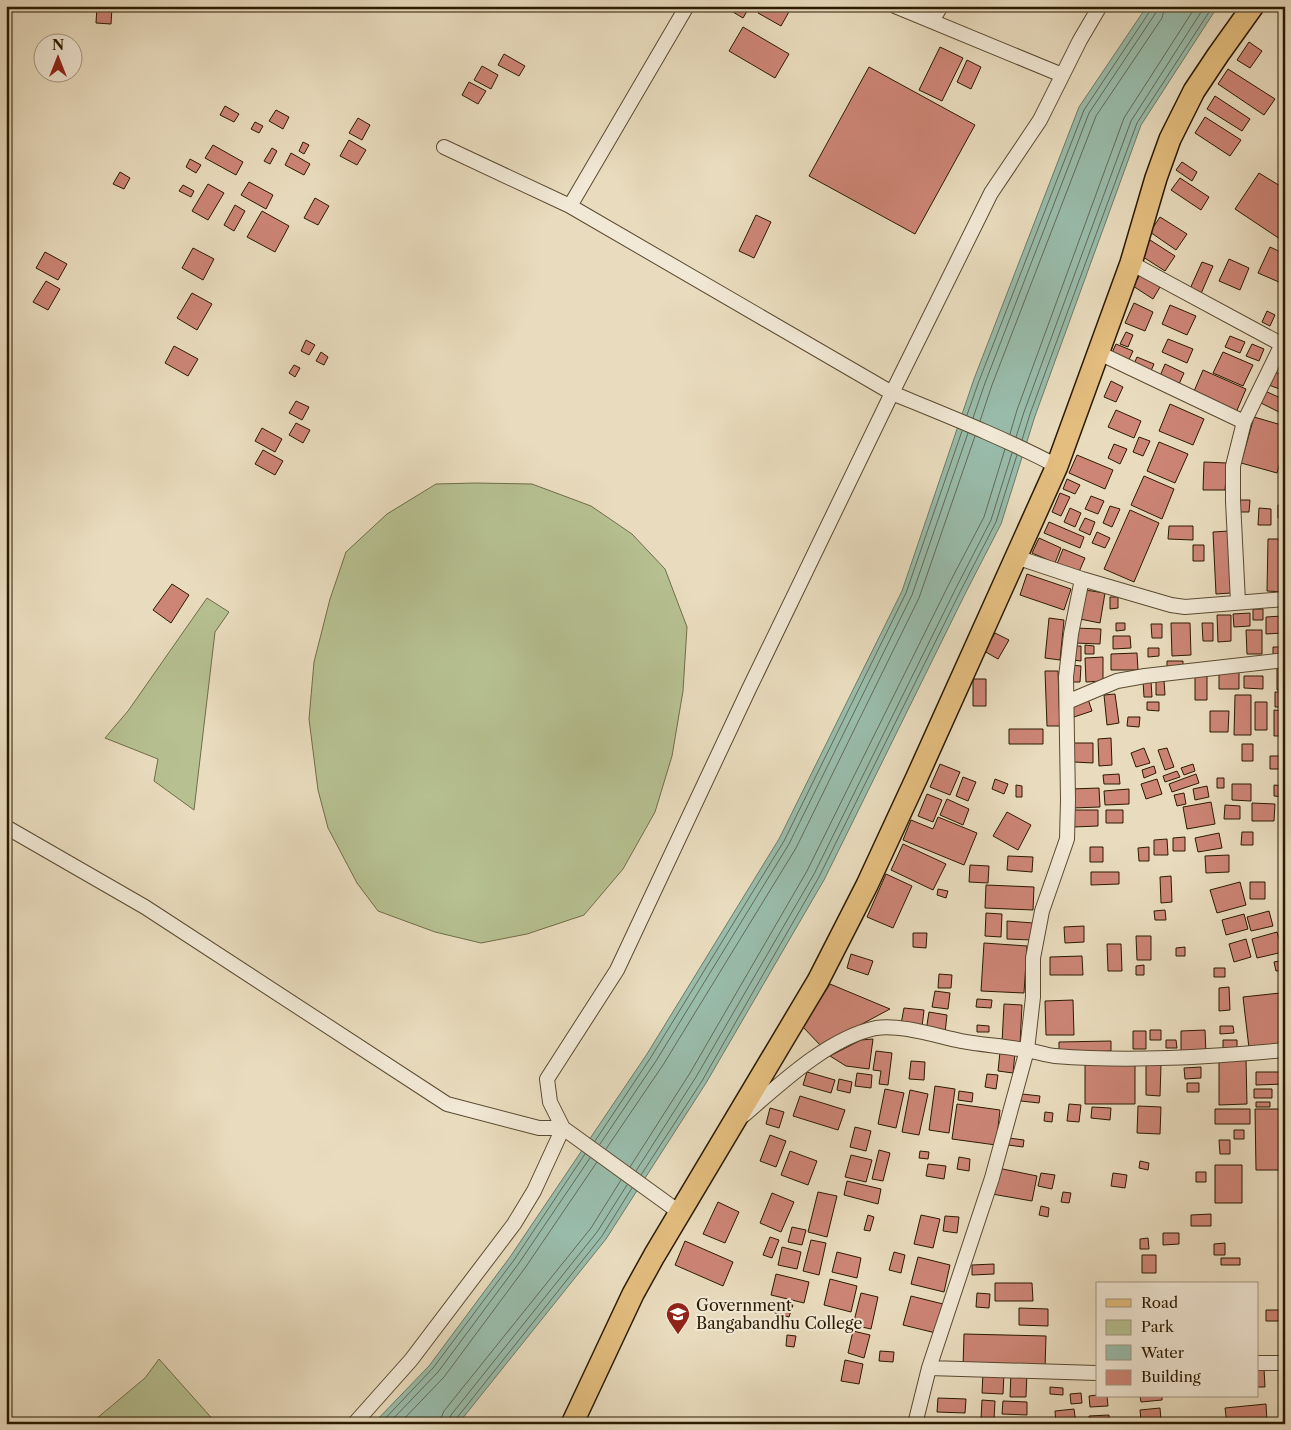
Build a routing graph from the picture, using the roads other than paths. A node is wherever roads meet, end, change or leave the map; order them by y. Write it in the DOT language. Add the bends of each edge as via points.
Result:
graph roads {
  1 [pos="687,6"];
  2 [pos="895,6"];
  3 [pos="941,6"];
  4 [pos="1100,6"];
  5 [pos="1254,6"];
  6 [pos="932,20"];
  7 [pos="1062,75"];
  8 [pos="444,148"];
  9 [pos="570,206"];
  10 [pos="1131,262"];
  11 [pos="1283,341"];
  12 [pos="1099,353"];
  13 [pos="892,393"];
  14 [pos="1244,422"];
  15 [pos="1057,466"];
  16 [pos="1016,557"];
  17 [pos="1082,579"];
  18 [pos="1285,599"];
  19 [pos="1238,602"];
  20 [pos="1285,660"];
  21 [pos="1067,702"];
  22 [pos="6,827"];
  23 [pos="1027,1050"];
  24 [pos="1285,1050"];
  25 [pos="732,1125"];
  26 [pos="568,1131"];
  27 [pos="679,1212"];
  28 [pos="1258,1363"];
  29 [pos="1285,1363"];
  30 [pos="929,1368"];
  31 [pos="1096,1373"];
  32 [pos="354,1424"];
  33 [pos="572,1424"];
  34 [pos="915,1424"];
  1 -- 9 [label="street"];
  2 -- 6 [label="street"];
  3 -- 6 [label="street"];
  4 -- 7 [label="street"];
  5 -- 10 [label="main road" via="1199,84 1174,131"];
  6 -- 7 [label="street"];
  7 -- 13 [label="street" via="1040,120 991,193"];
  8 -- 9 [label="street"];
  9 -- 13 [label="street"];
  10 -- 11 [label="street"];
  10 -- 12 [label="main road"];
  11 -- 14 [label="street"];
  12 -- 14 [label="street"];
  12 -- 15 [label="main road"];
  13 -- 15 [label="street"];
  13 -- 26 [label="street" via="617,970 547,1079 550,1102"];
  14 -- 19 [label="street" via="1234,466"];
  15 -- 16 [label="main road"];
  16 -- 17 [label="street"];
  16 -- 25 [label="main road" via="867,885 818,981"];
  17 -- 19 [label="street" via="1171,605 1185,607"];
  17 -- 21 [label="street" via="1071,634"];
  18 -- 19 [label="street"];
  20 -- 21 [label="street" via="1117,681"];
  21 -- 23 [label="street" via="1067,839 1042,911 1033,958"];
  22 -- 26 [label="street" via="145,907 448,1104 539,1128"];
  23 -- 24 [label="street" via="1052,1055 1136,1059"];
  23 -- 25 [label="street" via="895,1028 876,1028 818,1055"];
  23 -- 30 [label="street" via="992,1178"];
  25 -- 27 [label="main road"];
  26 -- 27 [label="street"];
  26 -- 32 [label="street" via="514,1224 411,1360"];
  27 -- 33 [label="main road" via="633,1294"];
  28 -- 29 [label="street"];
  30 -- 31 [label="street"];
  30 -- 34 [label="street"];
}
